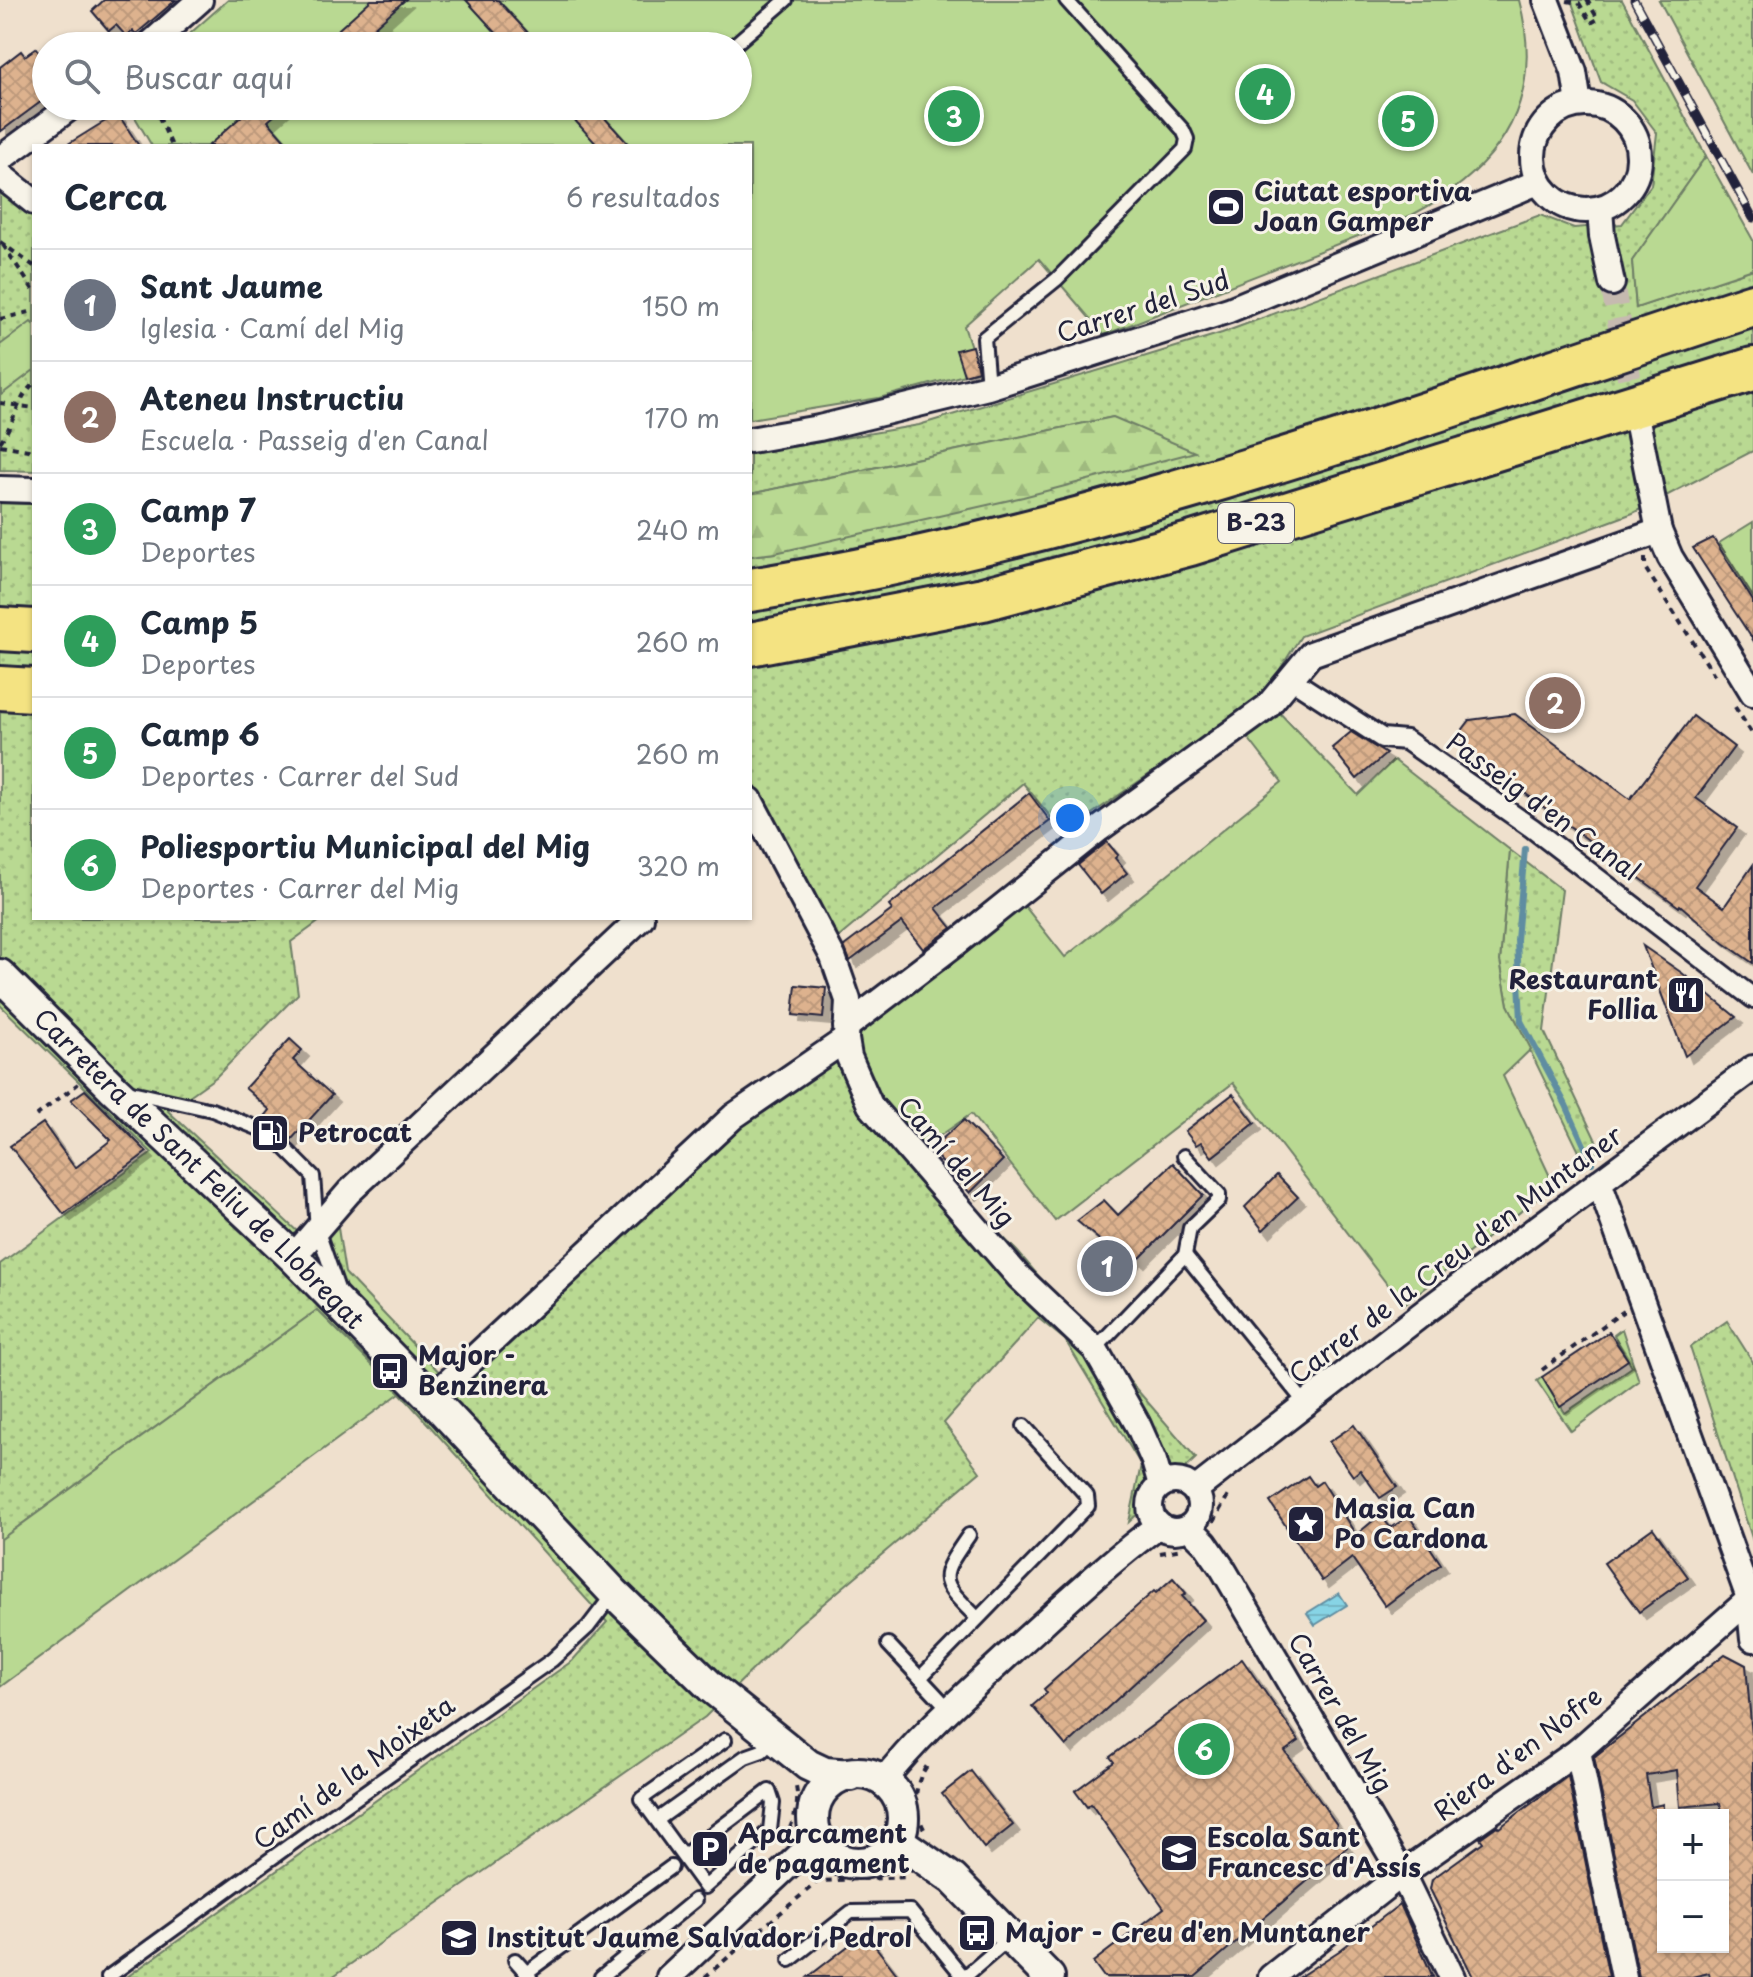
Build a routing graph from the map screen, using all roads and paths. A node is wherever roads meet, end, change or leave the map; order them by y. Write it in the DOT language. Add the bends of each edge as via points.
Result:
graph roads {
  1 [pos="200,0"];
  2 [pos="786,0"];
  3 [pos="1066,0"];
  4 [pos="1546,0"];
  5 [pos="1581,1"];
  6 [pos="164,32"];
  7 [pos="749,32"];
  8 [pos="1588,102"];
  9 [pos="53,120"];
  10 [pos="161,120"];
  11 [pos="171,144"];
  12 [pos="0,159"];
  13 [pos="0,175"];
  14 [pos="1538,182"];
  15 [pos="32,200"];
  16 [pos="1596,216"];
  17 [pos="2,243"];
  18 [pos="32,265"];
  19 [pos="1612,283"];
  20 [pos="32,288"];
  21 [pos="1753,305"];
  22 [pos="32,311"];
  23 [pos="0,319"];
  24 [pos="1753,369"];
  25 [pos="32,385"];
  26 [pos="988,387"];
  27 [pos="0,403"];
  28 [pos="17,405"];
  29 [pos="32,408"];
  30 [pos="1636,415"];
  31 [pos="752,440"];
  32 [pos="0,444"];
  33 [pos="32,451"];
  34 [pos="0,489"];
  35 [pos="32,490"];
  36 [pos="1659,531"];
  37 [pos="1645,568"];
  38 [pos="752,590"];
  39 [pos="0,629"];
  40 [pos="32,631"];
  41 [pos="752,644"];
  42 [pos="1291,679"];
  43 [pos="1720,684"];
  44 [pos="0,688"];
  45 [pos="32,690"];
  46 [pos="1753,693"];
  47 [pos="1728,696"];
  48 [pos="1753,735"];
  49 [pos="754,815"];
  50 [pos="639,920"];
  51 [pos="0,975"];
  52 [pos="1753,998"];
  53 [pos="846,1033"];
  54 [pos="1753,1068"];
  55 [pos="104,1079"];
  56 [pos="36,1116"];
  57 [pos="1184,1156"];
  58 [pos="1599,1182"];
  59 [pos="317,1229"];
  60 [pos="1185,1255"];
  61 [pos="293,1257"];
  62 [pos="1642,1297"];
  63 [pos="345,1310"];
  64 [pos="1095,1349"];
  65 [pos="1542,1370"];
  66 [pos="431,1398"];
  67 [pos="1305,1403"];
  68 [pos="1024,1426"];
  69 [pos="1161,1485"];
  70 [pos="1195,1490"];
  71 [pos="1159,1525"];
  72 [pos="1189,1527"];
  73 [pos="969,1535"];
  74 [pos="614,1593"];
  75 [pos="1751,1597"];
  76 [pos="977,1618"];
  77 [pos="1753,1639"];
  78 [pos="888,1644"];
  79 [pos="920,1678"];
  80 [pos="949,1709"];
  81 [pos="776,1738"];
  82 [pos="725,1740"];
  83 [pos="1578,1751"];
  84 [pos="930,1762"];
  85 [pos="883,1781"];
  86 [pos="807,1785"];
  87 [pos="657,1820"];
  88 [pos="927,1834"];
  89 [pos="818,1838"];
  90 [pos="897,1840"];
  91 [pos="783,1842"];
  92 [pos="683,1856"];
  93 [pos="671,1867"];
  94 [pos="1402,1874"];
  95 [pos="915,1877"];
  96 [pos="695,1900"];
  97 [pos="1010,1938"];
  98 [pos="515,1960"];
  99 [pos="790,1960"];
  100 [pos="528,1975"];
  101 [pos="108,1977"];
  102 [pos="601,1977"];
  103 [pos="669,1977"];
  104 [pos="705,1977"];
  105 [pos="1049,1977"];
  106 [pos="1271,1977"];
  107 [pos="1452,1977"];
  108 [pos="1624,1977"];
  1 -- 6 [label="street"];
  2 -- 7 [label="lane"];
  3 -- 26 [label="lane" via="1183,130 1185,149 1057,279 984,338"];
  4 -- 8 [label="street"];
  5 -- 5 [label="path" via="1598,19 1591,23"];
  8 -- 14 [label="street" via="1562,108 1537,134 1532,160"];
  8 -- 16 [label="street" via="1613,111 1634,132 1639,147 1630,187"];
  8 -- 16 [label="path" via="1623,111 1640,132 1646,157 1635,194 1626,205"];
  9 -- 12 [label="street"];
  10 -- 11 [label="path"];
  13 -- 15 [label="street"];
  14 -- 16 [label="street" via="1552,199"];
  14 -- 26 [label="street, Carrer del Sud" via="1229,310"];
  16 -- 19 [label="street"];
  17 -- 18 [label="path"];
  17 -- 20 [label="path"];
  21 -- 38 [label="highway, B-23" via="1168,495 933,555"];
  22 -- 23 [label="path"];
  24 -- 41 [label="highway, B-23" via="1190,544 983,599"];
  25 -- 28 [label="path"];
  26 -- 31 [label="street, Carrer del Sud"];
  27 -- 28 [label="path"];
  28 -- 29 [label="path"];
  28 -- 32 [label="path"];
  30 -- 36 [label="street"];
  32 -- 33 [label="path"];
  34 -- 35 [label="street"];
  36 -- 42 [label="street" via="1311,654"];
  36 -- 46 [label="street"];
  37 -- 43 [label="path"];
  39 -- 40 [label="highway"];
  42 -- 52 [label="street, Passeig d'en Canal" via="1382,738 1406,740 1532,828"];
  42 -- 53 [label="street" via="1267,707 1099,829"];
  44 -- 45 [label="highway"];
  47 -- 48 [label="path"];
  49 -- 53 [label="street, Camí del Mig" via="833,957 848,1000"];
  50 -- 59 [label="street" via="349,1192"];
  51 -- 55 [label="street, Carretera de Sant Feliu de Llobregat"];
  53 -- 64 [label="street, Camí del Mig" via="849,1057 885,1126 1018,1276"];
  53 -- 66 [label="street" via="734,1116"];
  54 -- 58 [label="street, Carrer de la Creu d'en Muntaner"];
  55 -- 56 [label="path"];
  55 -- 59 [label="lane" via="270,1133 313,1176"];
  55 -- 61 [label="street, Carretera de Sant Feliu de Llobregat"];
  57 -- 60 [label="lane" via="1219,1194 1190,1228"];
  58 -- 62 [label="street"];
  58 -- 67 [label="street, Carrer de la Creu d'en Muntaner"];
  59 -- 61 [label="street"];
  59 -- 63 [label="lane"];
  60 -- 64 [label="lane"];
  60 -- 67 [label="lane"];
  61 -- 63 [label="street, Carretera de Sant Feliu de Llobregat"];
  62 -- 65 [label="path"];
  62 -- 75 [label="street"];
  63 -- 66 [label="street, Carretera de Sant Feliu de Llobregat"];
  64 -- 69 [label="street, Camí del Mig" via="1138,1425"];
  66 -- 74 [label="street, Carretera de Sant Feliu de Llobregat"];
  67 -- 70 [label="street, Carrer de la Creu d'en Muntaner"];
  68 -- 76 [label="lane" via="1087,1496 1088,1506"];
  69 -- 70 [label="street" via="1182,1481"];
  69 -- 71 [label="street" via="1150,1505"];
  70 -- 72 [label="street" via="1201,1507"];
  71 -- 72 [label="street" via="1179,1531"];
  71 -- 80 [label="street"];
  72 -- 94 [label="street, Carrer del Mig" via="1223,1569"];
  73 -- 76 [label="lane" via="945,1578 948,1589"];
  74 -- 81 [label="street, Carretera de Sant Feliu de Llobregat" via="712,1688"];
  74 -- 101 [label="lane, Camí de la Moixeta" via="588,1627 552,1660"];
  75 -- 77 [label="street"];
  75 -- 83 [label="street, Riera d'en Nofre"];
  76 -- 79 [label="lane"];
  78 -- 79 [label="lane"];
  79 -- 80 [label="lane"];
  80 -- 85 [label="street"];
  81 -- 86 [label="street, Carretera de Sant Feliu de Llobregat"];
  81 -- 87 [label="lane"];
  82 -- 87 [label="lane" via="641,1799"];
  83 -- 94 [label="street, Riera d'en Nofre"];
  83 -- 108 [label="street"];
  84 -- 88 [label="path" via="918,1780 916,1795"];
  85 -- 86 [label="street, Carretera de Sant Feliu de Llobregat" via="825,1773"];
  85 -- 90 [label="street" via="902,1808"];
  86 -- 89 [label="street"];
  86 -- 91 [label="path"];
  87 -- 92 [label="lane"];
  89 -- 90 [label="street" via="836,1857 857,1863 878,1858"];
  89 -- 103 [label="street"];
  90 -- 97 [label="street" via="953,1879"];
  92 -- 92 [label="lane" via="732,1819 769,1791 770,1830 705,1887"];
  93 -- 100 [label="lane"];
  94 -- 106 [label="street, Riera d'en Nofre"];
  94 -- 107 [label="street, Carrer del Mig"];
  95 -- 104 [label="path" via="818,1881"];
  96 -- 102 [label="lane"];
  97 -- 99 [label="lane" via="962,1975 910,1911 856,1911"];
  97 -- 105 [label="street"];
  98 -- 100 [label="lane"];
}
